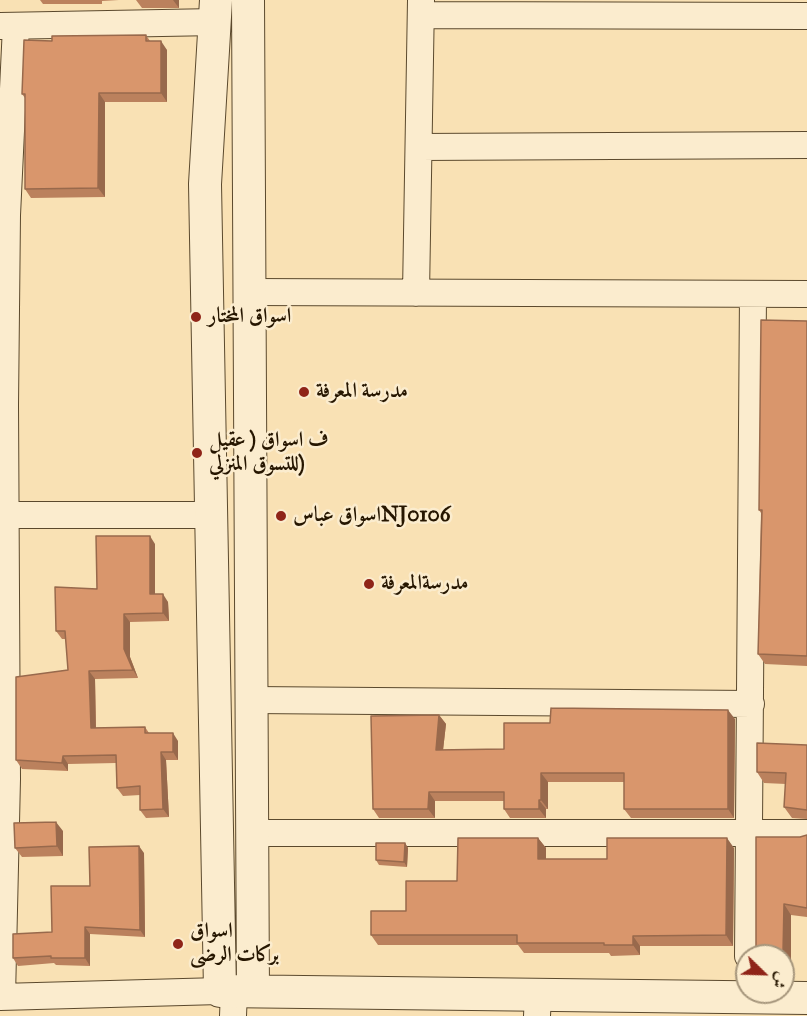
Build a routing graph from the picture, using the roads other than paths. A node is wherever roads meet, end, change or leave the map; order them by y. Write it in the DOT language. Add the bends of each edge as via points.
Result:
graph roads {
  1 [pos="248,0"];
  2 [pos="421,8"];
  3 [pos="216,11"];
  4 [pos="807,16"];
  5 [pos="8,26"];
  6 [pos="807,146"];
  7 [pos="419,147"];
  8 [pos="249,181"];
  9 [pos="205,184"];
  10 [pos="3,215"];
  11 [pos="250,292"];
  12 [pos="416,293"];
  13 [pos="753,294"];
  14 [pos="807,294"];
  15 [pos="2,405"];
  16 [pos="5,515"];
  17 [pos="211,515"];
  18 [pos="3,591"];
  19 [pos="252,700"];
  20 [pos="750,704"];
  21 [pos="3,779"];
  22 [pos="252,833"];
  23 [pos="750,833"];
  24 [pos="807,833"];
  25 [pos="748,944"];
  26 [pos="735,996"];
  27 [pos="1,997"];
  28 [pos="235,997"];
  29 [pos="538,1005"];
  1 -- 8 [label="street"];
  2 -- 4 [label="street"];
  2 -- 7 [label="street"];
  3 -- 5 [label="street"];
  3 -- 9 [label="street"];
  5 -- 10 [label="street"];
  6 -- 7 [label="street"];
  7 -- 12 [label="street"];
  8 -- 9 [label="street"];
  8 -- 11 [label="street"];
  9 -- 17 [label="street"];
  10 -- 15 [label="street"];
  11 -- 12 [label="street"];
  11 -- 19 [label="street"];
  12 -- 13 [label="street"];
  13 -- 14 [label="street"];
  13 -- 20 [label="street"];
  15 -- 16 [label="street"];
  16 -- 17 [label="street"];
  16 -- 18 [label="street"];
  17 -- 28 [label="street"];
  18 -- 21 [label="street"];
  19 -- 20 [label="street"];
  19 -- 22 [label="street"];
  20 -- 23 [label="street"];
  21 -- 27 [label="street"];
  22 -- 23 [label="street"];
  22 -- 28 [label="street"];
  23 -- 24 [label="street"];
  23 -- 25 [label="street"];
  26 -- 29 [label="street"];
  27 -- 28 [label="street"];
  28 -- 29 [label="street"];
}
